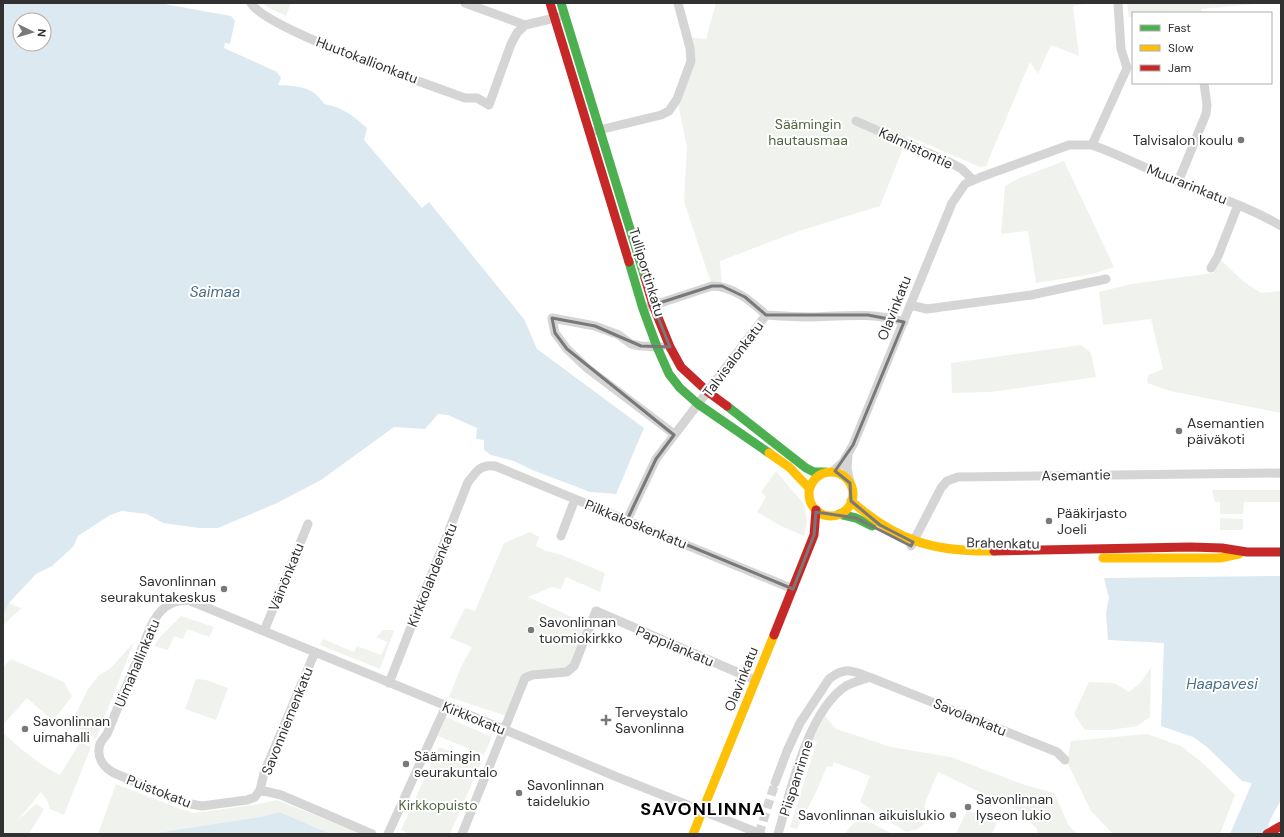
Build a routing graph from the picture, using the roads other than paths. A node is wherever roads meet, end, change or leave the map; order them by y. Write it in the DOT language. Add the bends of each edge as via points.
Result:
graph roads {
  1 [pos="251,3"];
  2 [pos="465,3"];
  3 [pos="550,3"];
  4 [pos="561,3"];
  5 [pos="678,3"];
  6 [pos="1118,3"];
  7 [pos="564,15"];
  8 [pos="554,18"];
  9 [pos="525,25"];
  10 [pos="1130,68"];
  11 [pos="1204,84"];
  12 [pos="856,121"];
  13 [pos="599,130"];
  14 [pos="589,132"];
  15 [pos="1092,144"];
  16 [pos="973,180"];
  17 [pos="1178,182"];
  18 [pos="1239,205"];
  19 [pos="1281,226"];
  20 [pos="1211,268"];
  21 [pos="1106,279"];
  22 [pos="653,305"];
  23 [pos="910,305"];
  24 [pos="643,308"];
  25 [pos="766,315"];
  26 [pos="904,322"];
  27 [pos="657,347"];
  28 [pos="670,347"];
  29 [pos="708,392"];
  30 [pos="698,404"];
  31 [pos="674,434"];
  32 [pos="849,452"];
  33 [pos="478,469"];
  34 [pos="829,472"];
  35 [pos="1281,473"];
  36 [pos="850,483"];
  37 [pos="809,488"];
  38 [pos="575,499"];
  39 [pos="851,501"];
  40 [pos="816,510"];
  41 [pos="839,514"];
  42 [pos="829,516"];
  43 [pos="627,520"];
  44 [pos="308,524"];
  45 [pos="814,535"];
  46 [pos="562,536"];
  47 [pos="912,544"];
  48 [pos="1281,552"];
  49 [pos="793,588"];
  50 [pos="188,600"];
  51 [pos="264,631"];
  52 [pos="315,652"];
  53 [pos="841,671"];
  54 [pos="871,678"];
  55 [pos="755,680"];
  56 [pos="389,683"];
  57 [pos="847,686"];
  58 [pos="446,706"];
  59 [pos="504,729"];
  60 [pos="100,744"];
  61 [pos="1065,760"];
  62 [pos="775,783"];
  63 [pos="260,790"];
  64 [pos="703,811"];
  65 [pos="1281,826"];
  66 [pos="372,834"];
  67 [pos="388,834"];
  68 [pos="462,834"];
  69 [pos="693,834"];
  70 [pos="761,834"];
  71 [pos="778,834"];
  72 [pos="1267,834"];
  1 -- 9 [label="street, Huutokallionkatu" via="278,24 319,42 465,98 477,98 489,105 511,44 516,33"];
  2 -- 9 [label="street"];
  3 -- 8 [label="main road, Tulliportinkatu"];
  4 -- 7 [label="main road, Tulliportinkatu"];
  5 -- 13 [label="street" via="691,61 677,99 668,111 661,115"];
  6 -- 10 [label="street" via="1121,49"];
  7 -- 8 [label="street"];
  7 -- 13 [label="main road, Tulliportinkatu"];
  8 -- 9 [label="street"];
  8 -- 14 [label="main road, Tulliportinkatu"];
  10 -- 15 [label="street"];
  11 -- 17 [label="street" via="1206,114"];
  12 -- 16 [label="street, Kalmistontie" via="952,163"];
  13 -- 14 [label="street"];
  13 -- 22 [label="main road, Tulliportinkatu"];
  14 -- 24 [label="main road, Tulliportinkatu"];
  15 -- 16 [label="street" via="1069,144"];
  15 -- 17 [label="street, Muurarinkatu"];
  16 -- 23 [label="street, Olavinkatu" via="965,184 952,203"];
  17 -- 18 [label="street, Muurarinkatu"];
  18 -- 19 [label="street, Muurarinkatu"];
  18 -- 20 [label="street"];
  21 -- 23 [label="street" via="1031,295 927,309"];
  22 -- 24 [label="street"];
  22 -- 25 [label="street" via="712,286 722,286 745,297"];
  22 -- 28 [label="main road, Tulliportinkatu"];
  23 -- 26 [label="street, Olavinkatu"];
  24 -- 27 [label="main road, Tulliportinkatu"];
  25 -- 26 [label="street, Talvisalonkatu" via="868,315"];
  25 -- 29 [label="street, Talvisalonkatu"];
  26 -- 32 [label="street, Olavinkatu"];
  27 -- 28 [label="street"];
  27 -- 30 [label="main road, Tulliportinkatu" via="669,374"];
  27 -- 31 [label="street" via="631,344 619,335 595,326 552,318 555,333 567,349 587,368"];
  28 -- 29 [label="main road, Tulliportinkatu" via="681,367"];
  29 -- 30 [label="street, Talvisalonkatu"];
  29 -- 34 [label="main road, Tulliportinkatu" via="806,468 814,472"];
  30 -- 31 [label="street, Talvisalonkatu"];
  30 -- 37 [label="main road, Tulliportinkatu" via="789,467"];
  31 -- 43 [label="street, Talvisalonkatu" via="656,459"];
  32 -- 34 [label="street, Olavinkatu" via="840,466"];
  32 -- 36 [label="street, Olavinkatu" via="847,468"];
  33 -- 38 [label="street, Pilkkakoskenkatu" via="495,466"];
  33 -- 56 [label="street, Kirkkolahdenkatu" via="468,482"];
  34 -- 36 [label="main road" via="840,474"];
  34 -- 37 [label="main road" via="816,478"];
  35 -- 47 [label="street, Asemantie" via="958,477 947,481 941,488"];
  36 -- 39 [label="main road"];
  37 -- 40 [label="main road" via="810,500"];
  38 -- 43 [label="street, Pilkkakoskenkatu"];
  38 -- 46 [label="street"];
  39 -- 41 [label="main road"];
  39 -- 47 [label="main road, Brahenkatu" via="880,525"];
  40 -- 42 [label="main road"];
  40 -- 45 [label="main road, Olavinkatu"];
  41 -- 42 [label="main road"];
  41 -- 47 [label="main road, Brahenkatu" via="856,518"];
  42 -- 45 [label="main road, Olavinkatu"];
  43 -- 49 [label="street, Pilkkakoskenkatu"];
  44 -- 51 [label="street, Väinönkatu"];
  45 -- 49 [label="main road, Olavinkatu"];
  47 -- 48 [label="main road, Brahenkatu" via="960,551 1190,547"];
  49 -- 55 [label="main road, Olavinkatu"];
  50 -- 51 [label="street, Kirkkokatu"];
  50 -- 60 [label="street, Uimahallinkatu" via="170,603 156,616 107,734"];
  51 -- 52 [label="street, Kirkkokatu"];
  52 -- 56 [label="street, Kirkkokatu"];
  52 -- 63 [label="street, Savonniemenkatu" via="264,773"];
  53 -- 54 [label="street, Savolankatu" via="856,671"];
  53 -- 57 [label="street"];
  53 -- 62 [label="street" via="829,679 800,723"];
  54 -- 57 [label="street, Piispanrinne"];
  54 -- 61 [label="street, Savolankatu" via="1057,752"];
  55 -- 59 [label="street, Pappilankatu" via="596,612 574,666 567,672 524,678"];
  55 -- 64 [label="main road, Olavinkatu"];
  56 -- 58 [label="street, Kirkkokatu"];
  57 -- 71 [label="street, Piispanrinne" via="830,701 806,743"];
  58 -- 59 [label="street, Kirkkokatu"];
  58 -- 67 [label="street"];
  59 -- 64 [label="street, Kirkkokatu"];
  59 -- 68 [label="street"];
  60 -- 63 [label="street, Puistokatu" via="99,758 106,769 185,803 202,806 247,800 255,797"];
  63 -- 66 [label="street" via="281,795"];
  64 -- 69 [label="main road, Olavinkatu"];
  64 -- 70 [label="street, Kirkkokatu"];
  65 -- 72 [label="main road"];
}
